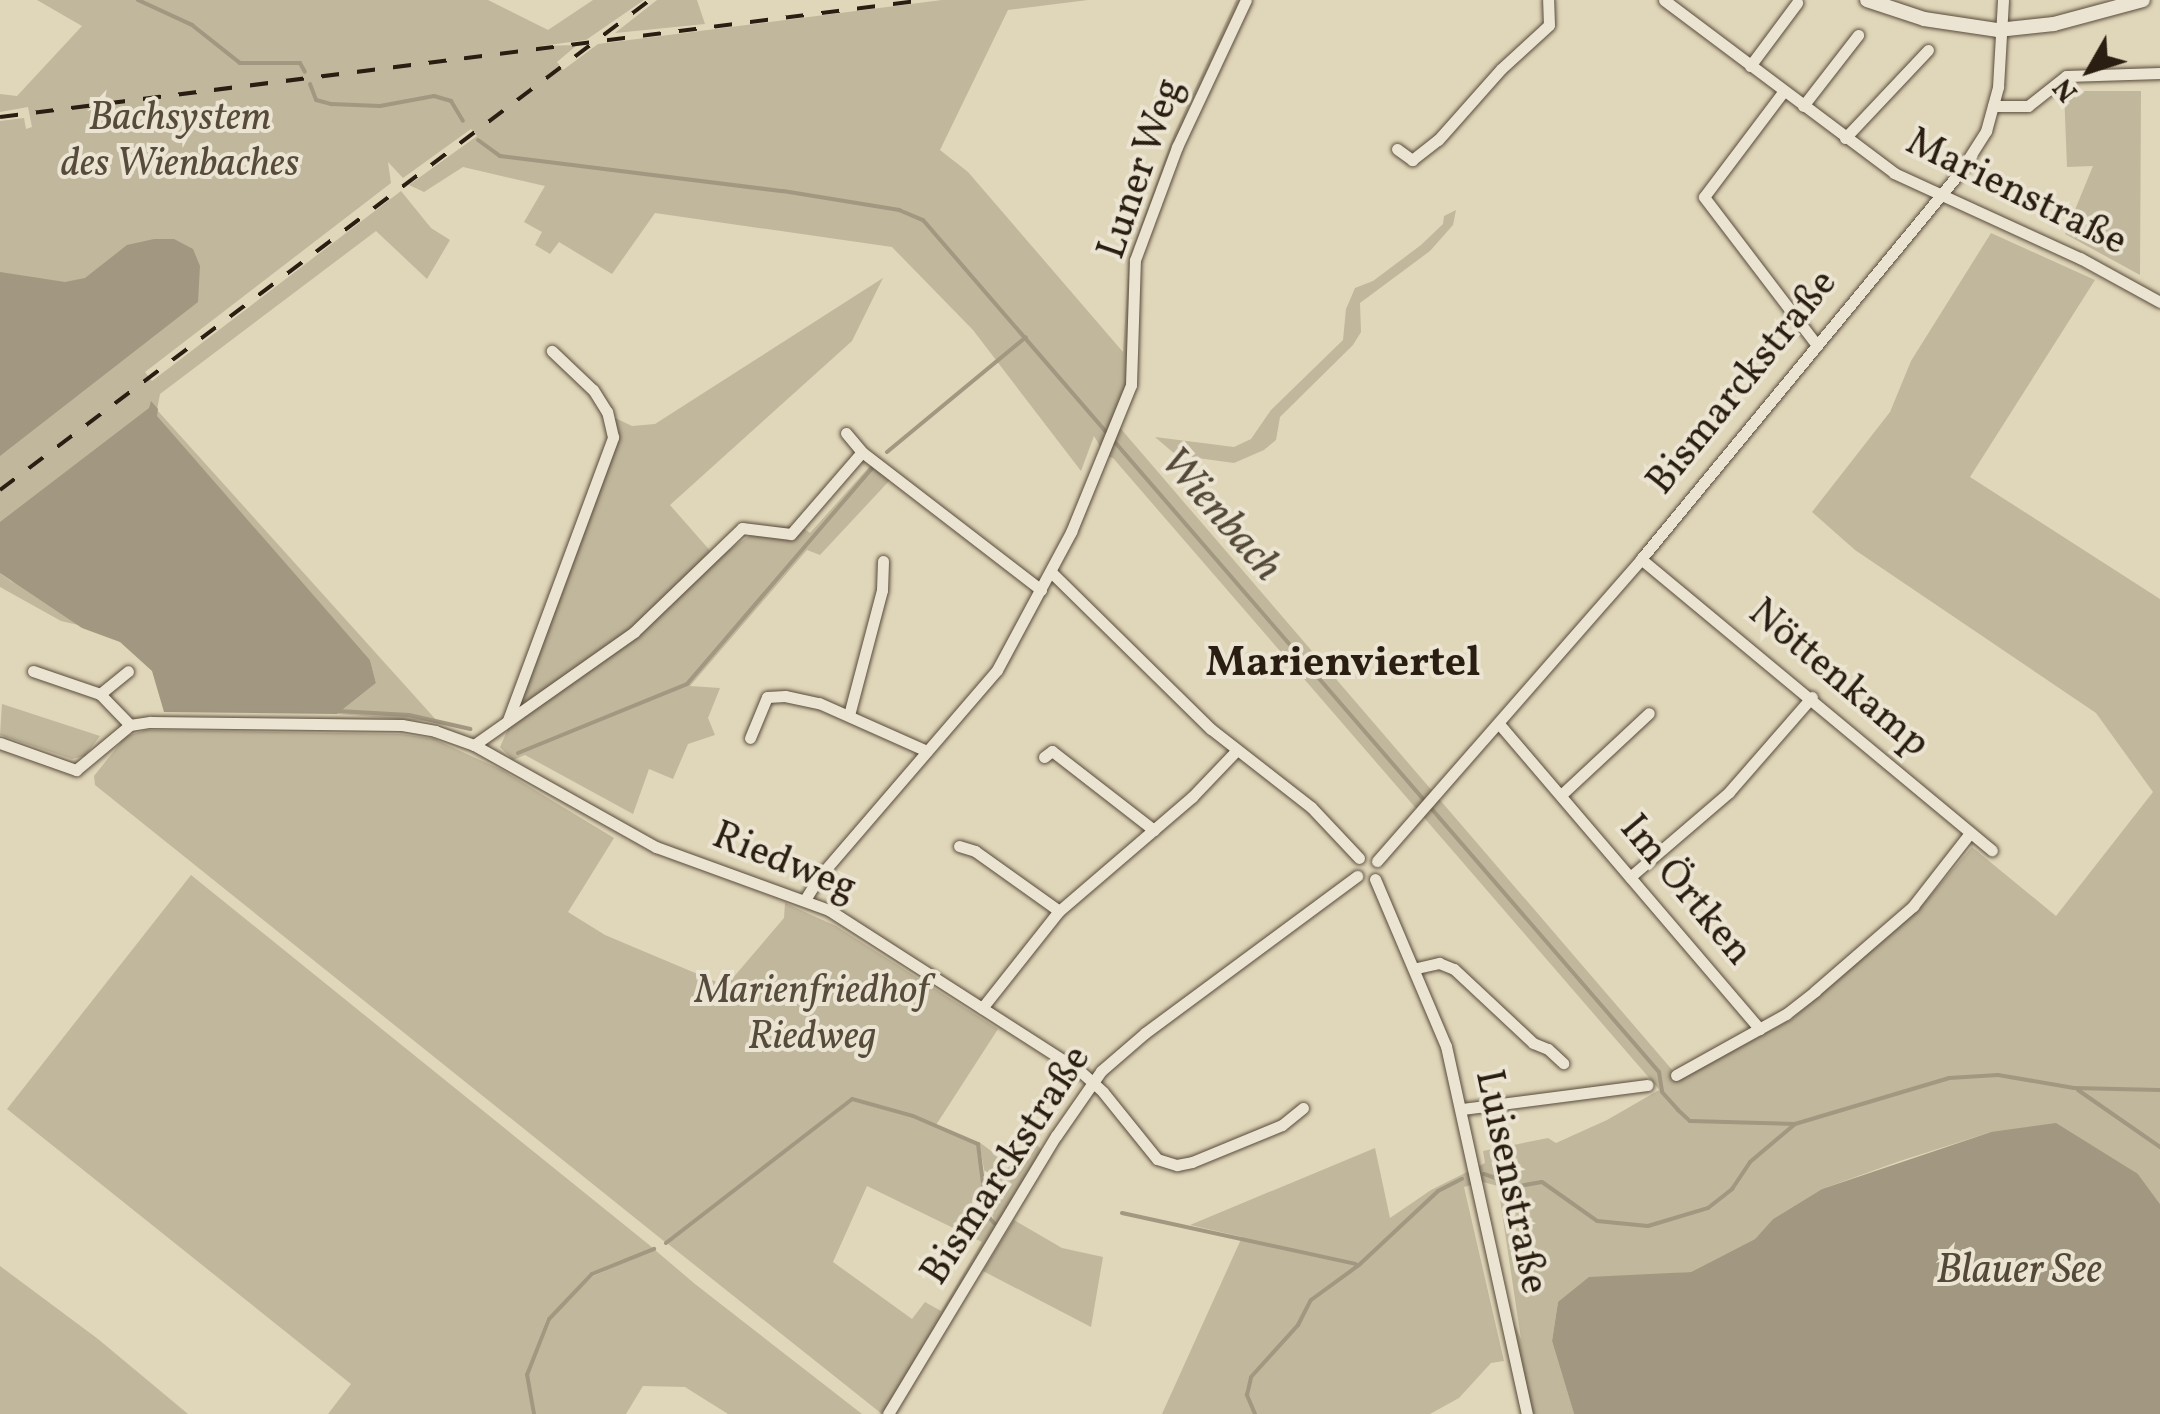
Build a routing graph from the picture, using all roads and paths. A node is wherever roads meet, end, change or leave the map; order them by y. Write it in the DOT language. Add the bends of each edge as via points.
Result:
graph roads {
  1 [pos="1246,0"];
  2 [pos="1548,0"];
  3 [pos="1664,0"];
  4 [pos="1867,0"];
  5 [pos="2003,0"];
  6 [pos="2143,0"];
  7 [pos="1797,2"];
  8 [pos="1998,30"];
  9 [pos="1858,35"];
  10 [pos="1928,50"];
  11 [pos="1750,66"];
  12 [pos="2160,73"];
  13 [pos="1783,92"];
  14 [pos="1803,106"];
  15 [pos="1993,106"];
  16 [pos="1845,138"];
  17 [pos="1396,149"];
  18 [pos="1940,193"];
  19 [pos="2160,302"];
  20 [pos="1816,344"];
  21 [pos="552,351"];
  22 [pos="846,433"];
  23 [pos="862,452"];
  24 [pos="1642,560"];
  25 [pos="883,561"];
  26 [pos="1051,572"];
  27 [pos="1042,590"];
  28 [pos="33,671"];
  29 [pos="128,671"];
  30 [pos="100,694"];
  31 [pos="1812,698"];
  32 [pos="1649,713"];
  33 [pos="849,715"];
  34 [pos="508,720"];
  35 [pos="130,725"];
  36 [pos="1500,726"];
  37 [pos="496,733"];
  38 [pos="750,738"];
  39 [pos="0,743"];
  40 [pos="474,745"];
  41 [pos="1236,751"];
  42 [pos="927,752"];
  43 [pos="490,755"];
  44 [pos="1044,757"];
  45 [pos="1562,795"];
  46 [pos="1154,830"];
  47 [pos="1970,833"];
  48 [pos="959,846"];
  49 [pos="1992,850"];
  50 [pos="1359,858"];
  51 [pos="1378,861"];
  52 [pos="1357,876"];
  53 [pos="1630,878"];
  54 [pos="1375,879"];
  55 [pos="806,898"];
  56 [pos="1059,911"];
  57 [pos="1417,968"];
  58 [pos="982,1008"];
  59 [pos="1760,1029"];
  60 [pos="1563,1063"];
  61 [pos="1676,1075"];
  62 [pos="1093,1082"];
  63 [pos="1647,1085"];
  64 [pos="1303,1108"];
  65 [pos="1462,1109"];
  66 [pos="888,1414"];
  67 [pos="1527,1414"];
  1 -- 26 [label="street, Luner Weg" via="1135,260 1131,385"];
  2 -- 17 [label="street" via="1549,25 1438,140 1412,160"];
  3 -- 11 [label="street, Marienstraße"];
  4 -- 8 [label="street" via="1924,19"];
  5 -- 8 [label="street, Bismarckstraße"];
  6 -- 8 [label="street" via="2054,24"];
  7 -- 11 [label="street"];
  8 -- 15 [label="street, Bismarckstraße" via="2000,77"];
  9 -- 14 [label="street"];
  10 -- 16 [label="street, Marienstraße"];
  11 -- 13 [label="street, Marienstraße"];
  12 -- 15 [label="street" via="2066,76 2031,104"];
  13 -- 14 [label="street, Marienstraße"];
  13 -- 20 [label="street" via="1704,197"];
  14 -- 16 [label="street, Marienstraße"];
  15 -- 18 [label="street, Bismarckstraße" via="1978,147"];
  16 -- 18 [label="street, Marienstraße" via="1903,178"];
  18 -- 19 [label="street, Marienstraße"];
  18 -- 20 [label="street, Bismarckstraße"];
  20 -- 24 [label="street, Bismarckstraße"];
  21 -- 34 [label="street" via="593,390 614,437"];
  22 -- 23 [label="street"];
  23 -- 27 [label="street"];
  23 -- 34 [label="street" via="791,534 742,528 634,632"];
  24 -- 31 [label="street, Nöttenkamp"];
  24 -- 36 [label="street, Bismarckstraße"];
  25 -- 33 [label="street" via="882,590"];
  26 -- 27 [label="street, Luner Weg"];
  26 -- 41 [label="street"];
  27 -- 42 [label="street, Luner Weg" via="997,670"];
  28 -- 30 [label="street"];
  29 -- 30 [label="street"];
  30 -- 35 [label="street"];
  31 -- 47 [label="street, Nöttenkamp"];
  31 -- 53 [label="street" via="1729,792"];
  32 -- 45 [label="street"];
  33 -- 38 [label="street" via="820,702 767,698"];
  33 -- 42 [label="street"];
  34 -- 37 [label="street"];
  35 -- 39 [label="street" via="76,770"];
  35 -- 40 [label="street, Riedweg" via="402,725"];
  36 -- 45 [label="street, Im Örtken"];
  36 -- 51 [label="street, Bismarckstraße"];
  37 -- 40 [label="street"];
  37 -- 43 [label="street"];
  40 -- 43 [label="street, Riedweg"];
  41 -- 46 [label="street"];
  41 -- 50 [label="street" via="1311,807"];
  42 -- 55 [label="street, Luner Weg"];
  43 -- 55 [label="street, Riedweg" via="656,847"];
  44 -- 46 [label="street" via="1052,751"];
  45 -- 53 [label="street, Im Örtken"];
  46 -- 56 [label="street"];
  47 -- 49 [label="street, Nöttenkamp"];
  47 -- 59 [label="street" via="1913,906 1815,992"];
  48 -- 56 [label="street"];
  50 -- 51 [label="street"];
  50 -- 52 [label="street"];
  51 -- 54 [label="street"];
  52 -- 54 [label="street"];
  52 -- 62 [label="street, Bismarckstraße" via="1146,1032"];
  53 -- 59 [label="street, Im Örtken"];
  54 -- 57 [label="street, Luisenstraße"];
  55 -- 58 [label="street, Riedweg"];
  56 -- 58 [label="street"];
  57 -- 60 [label="street, Luisenstraße" via="1454,968"];
  57 -- 65 [label="street, Luisenstraße"];
  58 -- 62 [label="street, Riedweg"];
  59 -- 61 [label="street"];
  62 -- 64 [label="street, Riedweg" via="1148,1153 1177,1165 1282,1125"];
  62 -- 66 [label="street, Bismarckstraße"];
  63 -- 65 [label="street"];
  65 -- 67 [label="street, Luisenstraße"];
}
